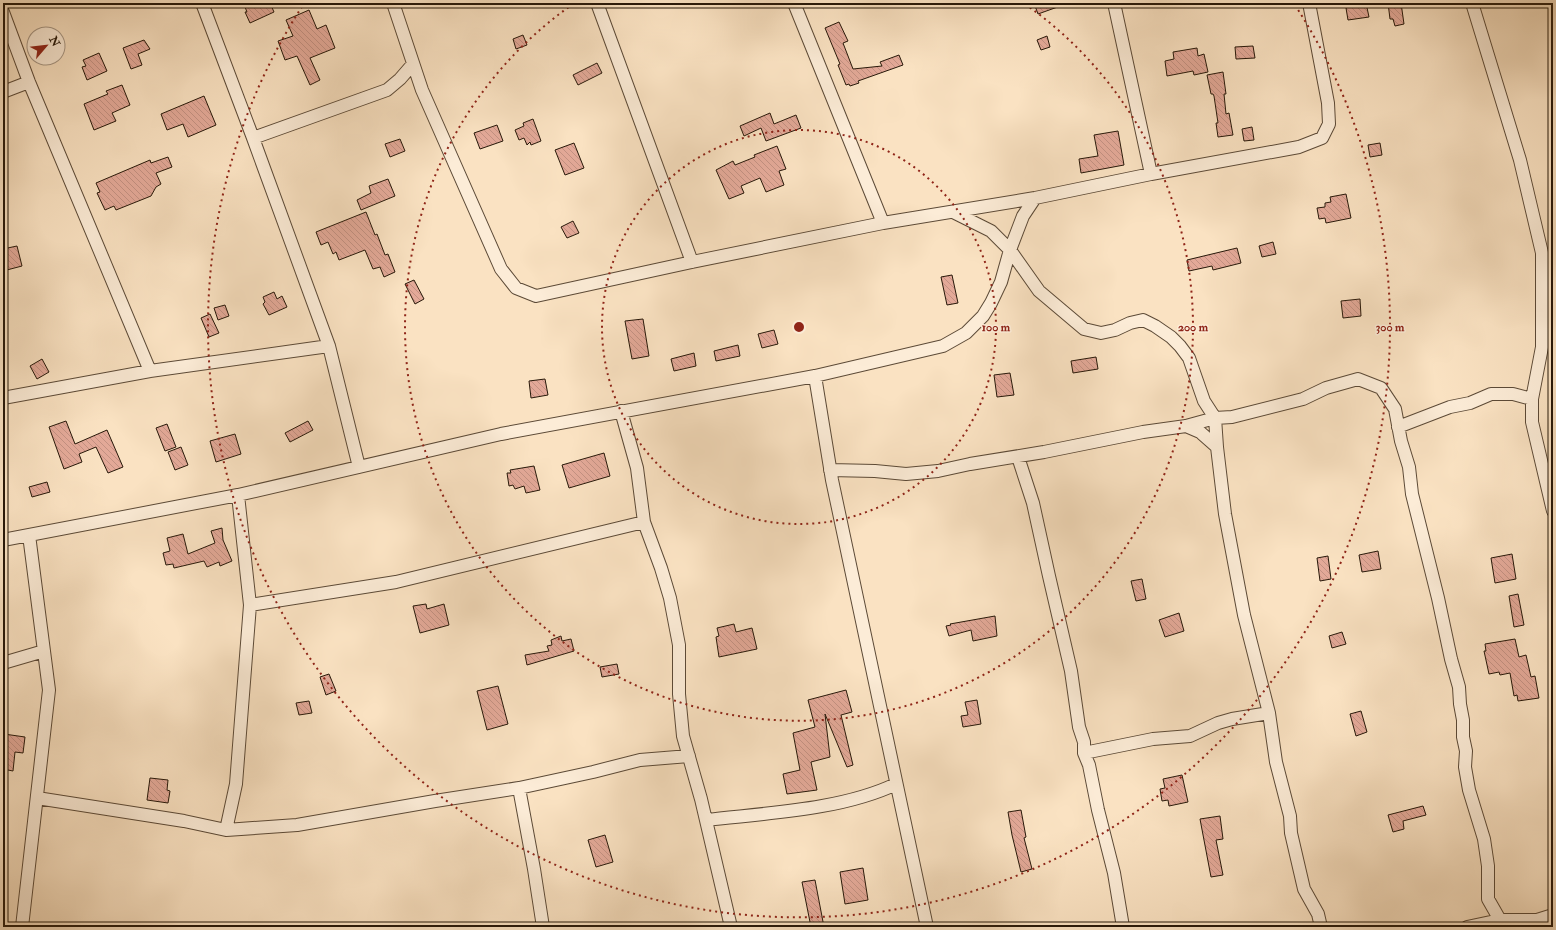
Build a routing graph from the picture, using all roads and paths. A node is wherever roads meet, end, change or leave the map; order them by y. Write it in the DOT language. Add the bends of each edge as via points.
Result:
graph roads {
  1 [pos="202,3"];
  2 [pos="392,3"];
  3 [pos="597,3"];
  4 [pos="794,3"];
  5 [pos="1114,3"];
  6 [pos="1309,3"];
  7 [pos="1472,3"];
  8 [pos="3,12"];
  9 [pos="413,64"];
  10 [pos="29,82"];
  11 [pos="3,92"];
  12 [pos="253,138"];
  13 [pos="1151,174"];
  14 [pos="1035,198"];
  15 [pos="953,212"];
  16 [pos="882,223"];
  17 [pos="1010,250"];
  18 [pos="692,262"];
  19 [pos="329,346"];
  20 [pos="150,371"];
  21 [pos="815,376"];
  22 [pos="3,398"];
  23 [pos="1532,399"];
  24 [pos="621,411"];
  25 [pos="1215,418"];
  26 [pos="1186,426"];
  27 [pos="1398,427"];
  28 [pos="1216,447"];
  29 [pos="1018,457"];
  30 [pos="359,468"];
  31 [pos="830,470"];
  32 [pos="238,495"];
  33 [pos="1553,511"];
  34 [pos="644,522"];
  35 [pos="28,535"];
  36 [pos="3,540"];
  37 [pos="250,605"];
  38 [pos="44,650"];
  39 [pos="3,663"];
  40 [pos="1269,713"];
  41 [pos="1084,754"];
  42 [pos="689,756"];
  43 [pos="896,784"];
  44 [pos="519,788"];
  45 [pos="37,798"];
  46 [pos="706,820"];
  47 [pos="226,830"];
  48 [pos="1553,915"];
  49 [pos="1500,920"];
  50 [pos="22,927"];
  51 [pos="543,927"];
  52 [pos="731,927"];
  53 [pos="927,927"];
  54 [pos="1123,927"];
  55 [pos="1321,927"];
  56 [pos="1467,927"];
  1 -- 12 [label="street"];
  2 -- 9 [label="street"];
  3 -- 18 [label="street"];
  4 -- 16 [label="street"];
  5 -- 13 [label="street"];
  6 -- 13 [label="street" via="1328,103 1329,124 1322,138 1300,147"];
  7 -- 23 [label="street" via="1520,160 1542,253 1542,347"];
  8 -- 10 [label="street"];
  9 -- 12 [label="street" via="387,90"];
  9 -- 18 [label="street" via="501,269 516,288 536,296"];
  10 -- 11 [label="street"];
  10 -- 20 [label="street"];
  12 -- 19 [label="street"];
  13 -- 14 [label="street"];
  14 -- 15 [label="street"];
  14 -- 17 [label="street" via="1023,216"];
  15 -- 16 [label="street"];
  15 -- 17 [label="street" via="991,231"];
  16 -- 18 [label="street"];
  17 -- 21 [label="street" via="1001,282 991,303 983,316 966,333 943,346"];
  17 -- 25 [label="street" via="1039,291 1084,329 1101,333 1143,320 1171,337 1189,358 1204,401"];
  19 -- 20 [label="street"];
  19 -- 30 [label="street"];
  20 -- 22 [label="street"];
  21 -- 24 [label="street"];
  21 -- 31 [label="street"];
  23 -- 27 [label="street" via="1513,394 1491,394"];
  23 -- 33 [label="street" via="1532,422"];
  24 -- 30 [label="street" via="501,434"];
  24 -- 34 [label="street" via="637,468"];
  25 -- 26 [label="street"];
  25 -- 27 [label="street" via="1232,417 1303,399 1326,388 1358,379 1381,388 1396,409"];
  25 -- 28 [label="street"];
  26 -- 28 [label="street" via="1200,432"];
  26 -- 29 [label="street"];
  27 -- 49 [label="street" via="1459,687 1466,751 1465,767 1469,790 1484,839 1488,866 1488,899"];
  28 -- 40 [label="street" via="1225,514 1244,615"];
  29 -- 31 [label="street" via="906,474"];
  29 -- 41 [label="street" via="1033,503 1071,671"];
  30 -- 32 [label="street"];
  31 -- 43 [label="street"];
  32 -- 35 [label="street"];
  32 -- 37 [label="street"];
  34 -- 37 [label="street" via="396,582"];
  34 -- 42 [label="street" via="661,568 679,645 678,694 683,736"];
  35 -- 36 [label="street"];
  35 -- 38 [label="street"];
  37 -- 47 [label="street" via="236,784"];
  38 -- 39 [label="street"];
  38 -- 45 [label="street" via="49,690"];
  40 -- 41 [label="street" via="1218,723 1190,736 1131,743"];
  40 -- 55 [label="street" via="1276,762 1290,816 1291,833 1304,889 1318,914"];
  41 -- 54 [label="street" via="1089,765 1114,873"];
  42 -- 44 [label="street" via="640,760"];
  42 -- 46 [label="street"];
  43 -- 46 [label="street" via="852,800"];
  43 -- 53 [label="street"];
  44 -- 47 [label="street" via="297,825"];
  44 -- 51 [label="street"];
  45 -- 47 [label="street"];
  45 -- 50 [label="street"];
  46 -- 52 [label="street"];
  48 -- 49 [label="street" via="1537,920"];
  49 -- 56 [label="street"];
}
